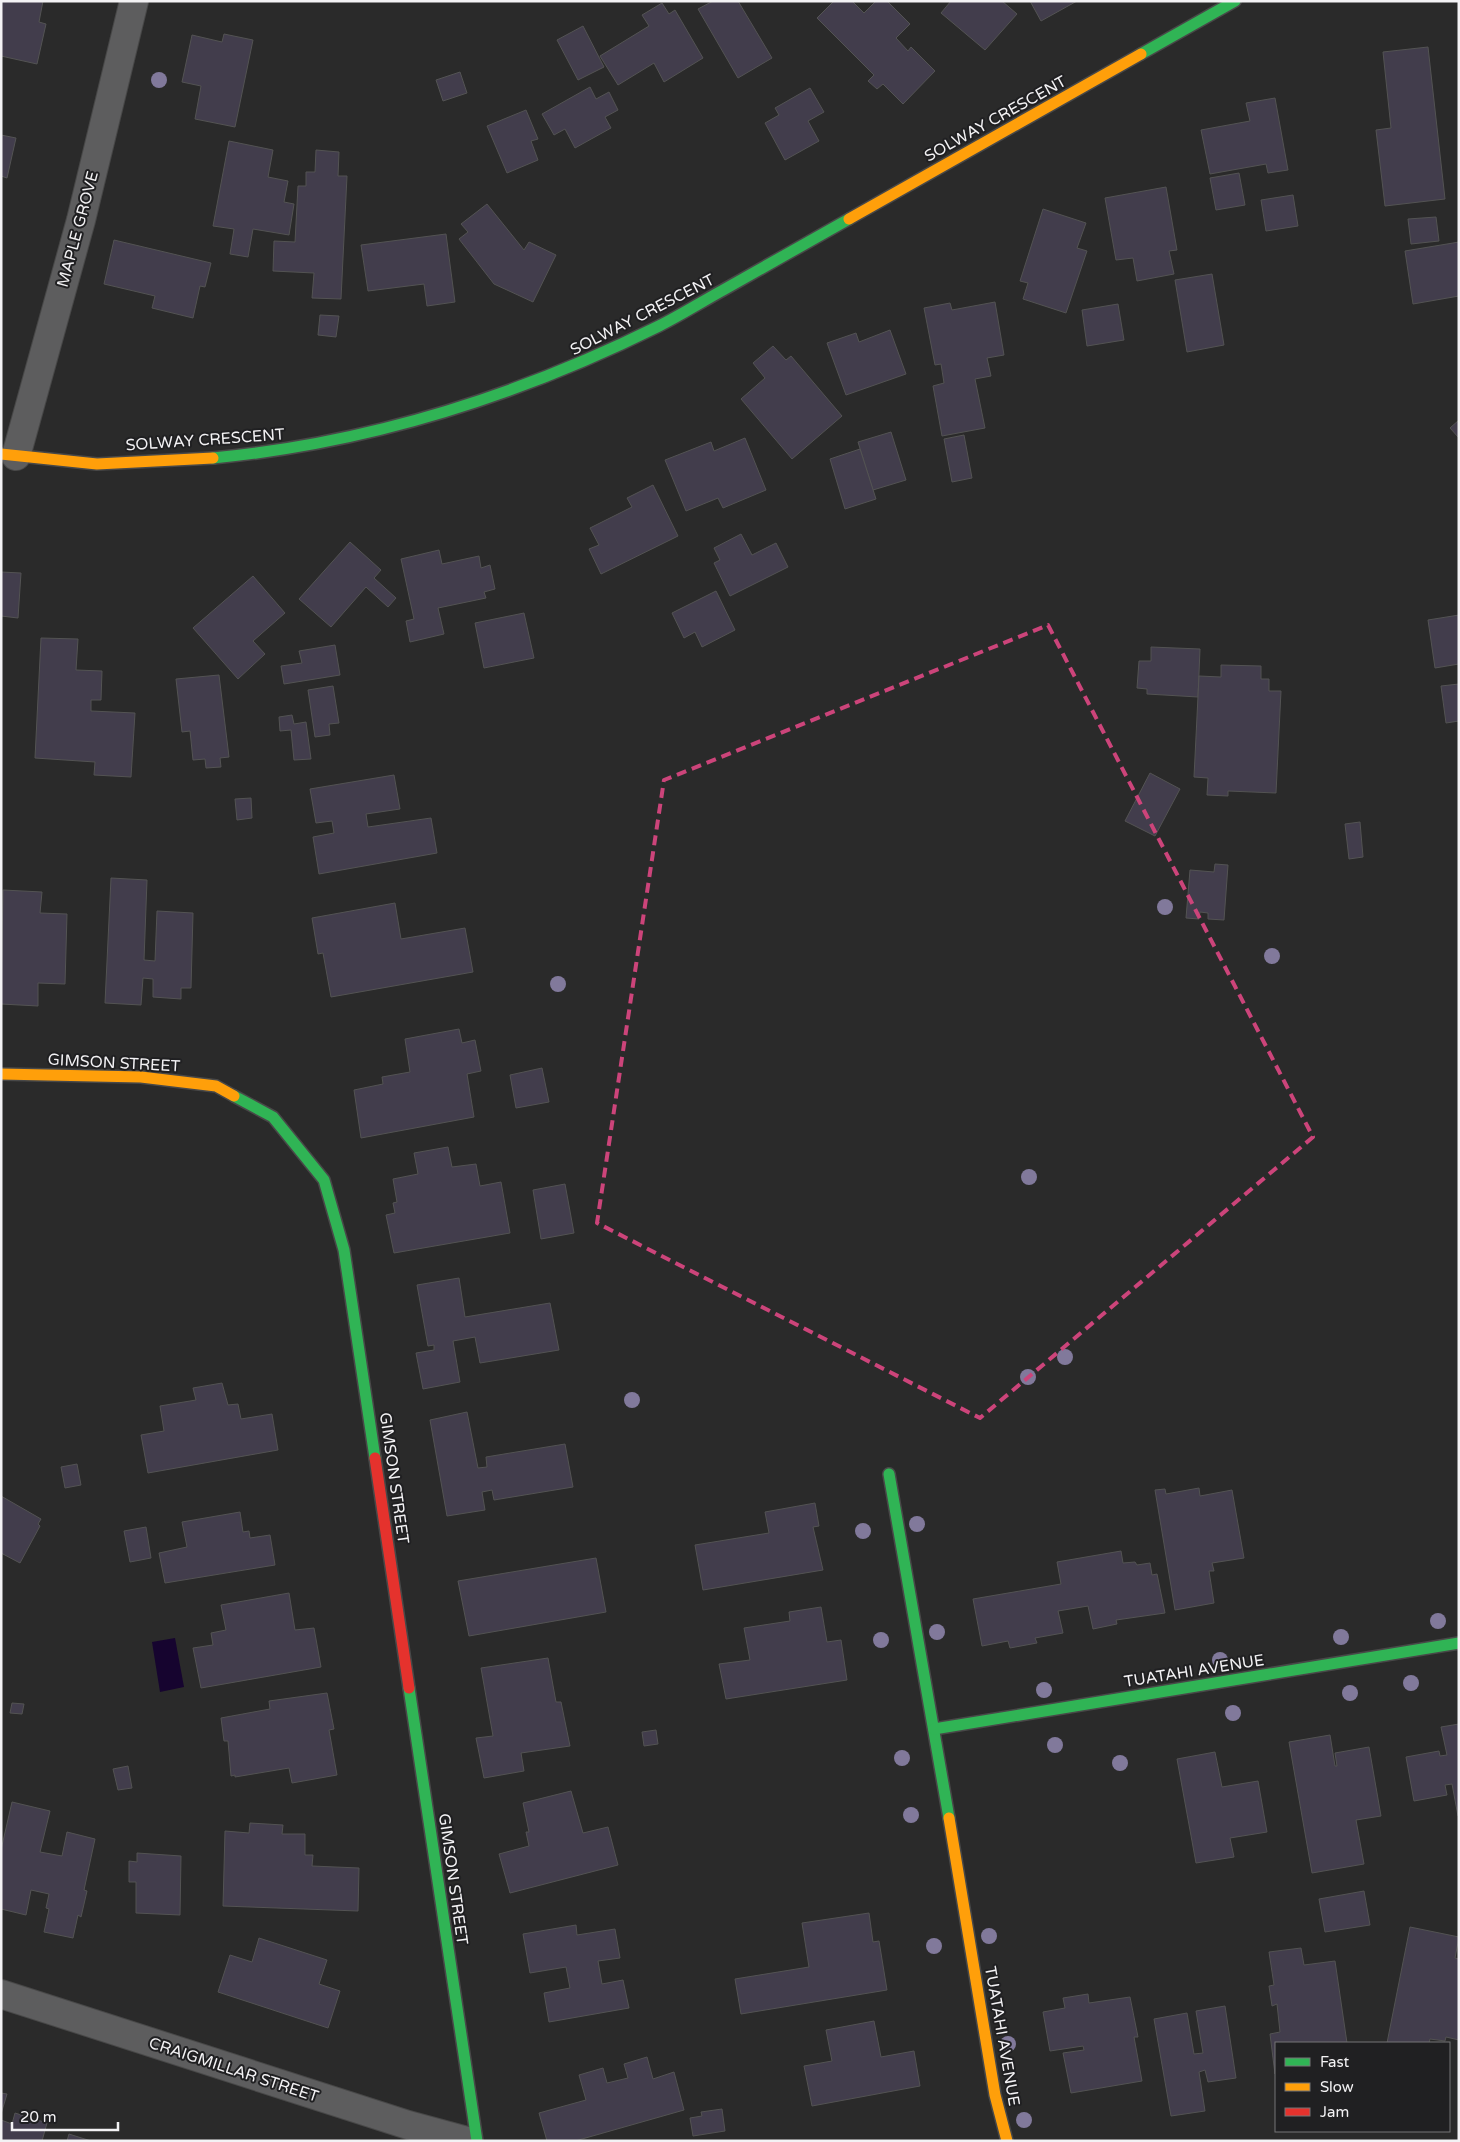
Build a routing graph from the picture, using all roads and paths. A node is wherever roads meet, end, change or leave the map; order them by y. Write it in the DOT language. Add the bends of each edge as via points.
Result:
graph roads {
  1 [pos="134,1"];
  2 [pos="1234,1"];
  3 [pos="9,455"];
  4 [pos="1,1074"];
  5 [pos="889,1474"];
  6 [pos="1459,1643"];
  7 [pos="934,1729"];
  8 [pos="1,1994"];
  9 [pos="467,2141"];
  10 [pos="477,2141"];
  11 [pos="1007,2141"];
  1 -- 3 [label="street, MAPLE GROVE" via="81,220"];
  2 -- 3 [label="street, SOLWAY CRESCENT" via="661,325 572,368 511,392 449,413 304,448 169,461 86,463"];
  4 -- 10 [label="street, GIMSON STREET" via="142,1076 216,1086 273,1117 324,1180 344,1250"];
  5 -- 7 [label="street, TUATAHI AVENUE"];
  6 -- 7 [label="street, TUATAHI AVENUE"];
  7 -- 11 [label="street, TUATAHI AVENUE" via="995,2094"];
  8 -- 9 [label="street, CRAIGMILLAR STREET"];
}
